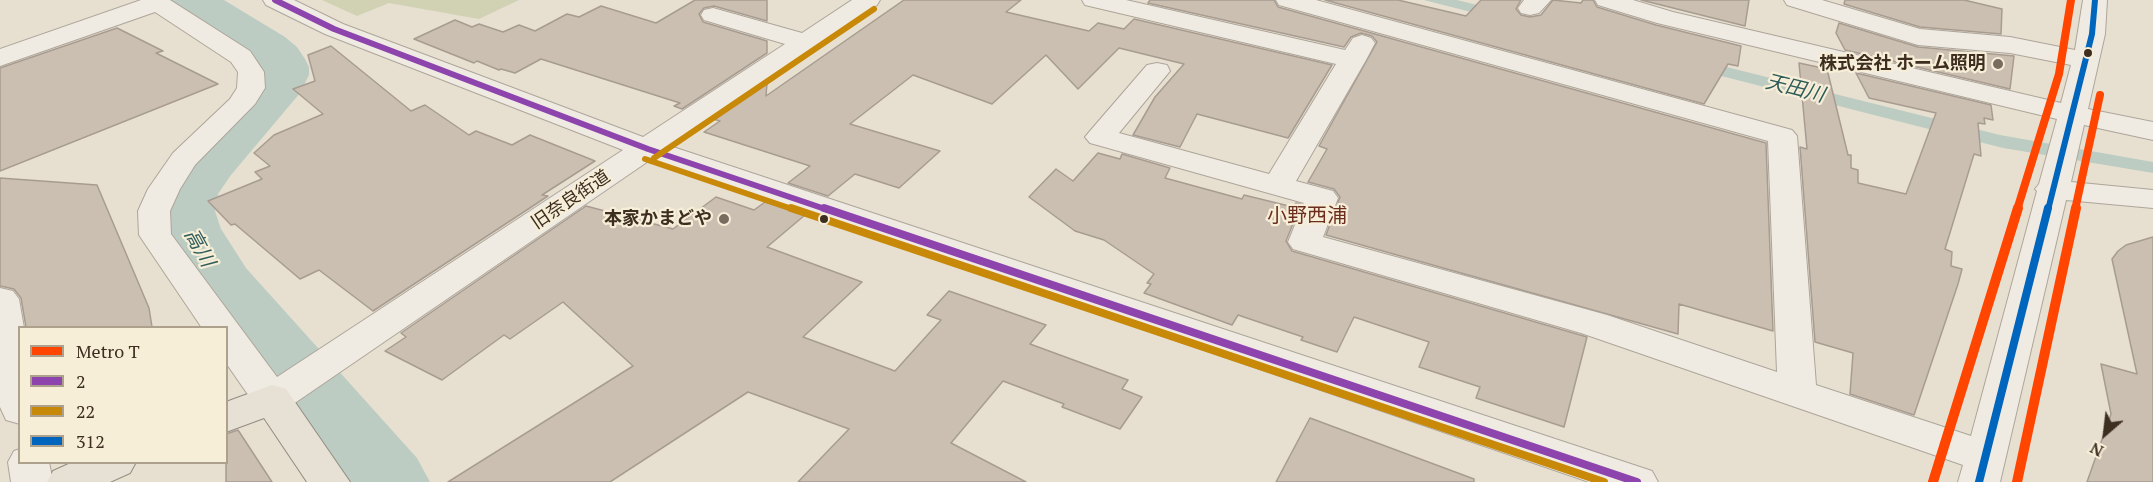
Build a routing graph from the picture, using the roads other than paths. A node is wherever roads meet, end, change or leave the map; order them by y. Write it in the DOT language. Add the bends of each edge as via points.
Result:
graph roads {
  1 [pos="275,0"];
  2 [pos="868,0"];
  3 [pos="1094,0"];
  4 [pos="1204,0"];
  5 [pos="1288,0"];
  6 [pos="1608,0"];
  7 [pos="1796,0"];
  8 [pos="2095,0"];
  9 [pos="155,2"];
  10 [pos="713,15"];
  11 [pos="1186,21"];
  12 [pos="1374,23"];
  13 [pos="806,42"];
  14 [pos="0,58"];
  15 [pos="1353,60"];
  16 [pos="2086,60"];
  17 [pos="1156,71"];
  18 [pos="2153,131"];
  19 [pos="648,149"];
  20 [pos="2062,151"];
  21 [pos="1277,187"];
  22 [pos="2153,199"];
  23 [pos="1,299"];
  24 [pos="220,326"];
  25 [pos="228,337"];
  26 [pos="1797,393"];
  27 [pos="280,394"];
  28 [pos="18,398"];
  29 [pos="228,417"];
  30 [pos="28,464"];
  31 [pos="111,464"];
  32 [pos="1982,469"];
  33 [pos="32,482"];
  34 [pos="68,482"];
  35 [pos="329,482"];
  36 [pos="1637,482"];
  1 -- 19 [label="street" via="334,30"];
  2 -- 13 [label="street, 旧奈良街道"];
  3 -- 11 [label="street"];
  4 -- 11 [label="street"];
  5 -- 12 [label="street"];
  6 -- 20 [label="street"];
  7 -- 16 [label="street" via="1918,37 2010,45"];
  8 -- 16 [label="street"];
  9 -- 14 [label="street"];
  9 -- 24 [label="street" via="224,44 241,57 251,72 252,88 241,104 184,159 154,211 155,235"];
  10 -- 13 [label="street"];
  11 -- 15 [label="street"];
  12 -- 15 [label="street"];
  12 -- 26 [label="street" via="1782,136"];
  13 -- 19 [label="street, 旧奈良街道"];
  15 -- 21 [label="street"];
  16 -- 20 [label="street"];
  17 -- 21 [label="street" via="1100,137"];
  18 -- 20 [label="street"];
  19 -- 27 [label="street, 旧奈良街道"];
  19 -- 36 [label="street"];
  20 -- 22 [label="street"];
  20 -- 32 [label="street"];
  21 -- 26 [label="street" via="1322,198 1305,242 1593,324"];
  23 -- 28 [label="street"];
  25 -- 27 [label="street"];
  26 -- 32 [label="street"];
  27 -- 29 [label="main road"];
  27 -- 35 [label="main road"];
  30 -- 33 [label="street"];
  31 -- 34 [label="main road"];
}
